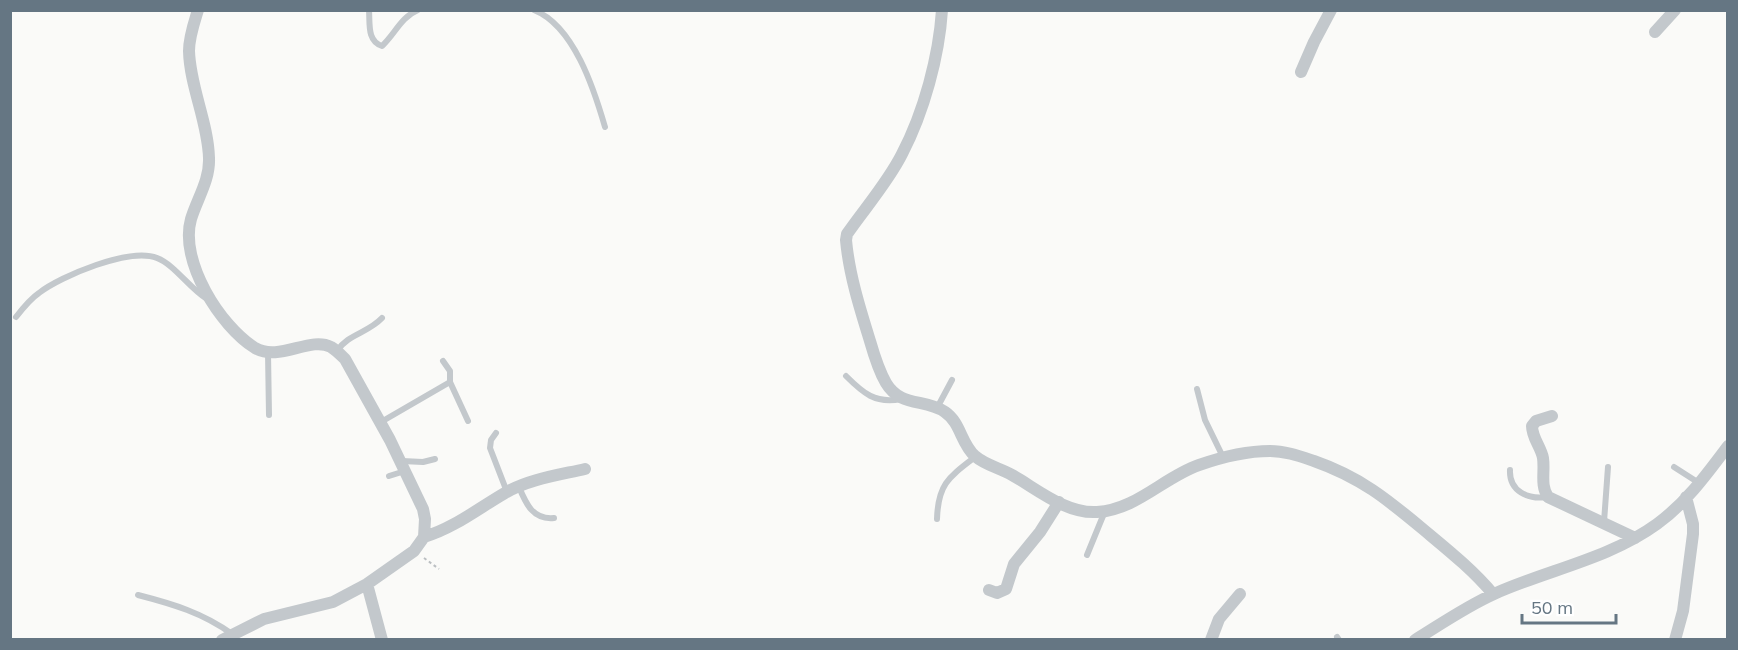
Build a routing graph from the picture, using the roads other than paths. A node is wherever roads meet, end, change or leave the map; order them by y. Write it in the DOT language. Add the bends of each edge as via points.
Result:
graph roads {
  1 [pos="198,10"];
  2 [pos="369,10"];
  3 [pos="418,10"];
  4 [pos="534,10"];
  5 [pos="942,10"];
  6 [pos="1331,10"];
  7 [pos="1675,10"];
  8 [pos="1655,32"];
  9 [pos="1301,72"];
  10 [pos="605,127"];
  11 [pos="212,303"];
  12 [pos="16,317"];
  13 [pos="382,318"];
  14 [pos="337,352"];
  15 [pos="268,353"];
  16 [pos="443,361"];
  17 [pos="846,376"];
  18 [pos="952,380"];
  19 [pos="450,382"];
  20 [pos="1197,389"];
  21 [pos="901,399"];
  22 [pos="937,408"];
  23 [pos="269,415"];
  24 [pos="1552,416"];
  25 [pos="468,421"];
  26 [pos="381,422"];
  27 [pos="496,433"];
  28 [pos="1728,446"];
  29 [pos="976,457"];
  30 [pos="1223,458"];
  31 [pos="435,459"];
  32 [pos="403,466"];
  33 [pos="1608,467"];
  34 [pos="1674,467"];
  35 [pos="585,469"];
  36 [pos="1510,470"];
  37 [pos="389,476"];
  38 [pos="1700,483"];
  39 [pos="513,489"];
  40 [pos="1548,497"];
  41 [pos="1686,497"];
  42 [pos="1059,502"];
  43 [pos="1106,511"];
  44 [pos="554,518"];
  45 [pos="937,519"];
  46 [pos="1604,522"];
  47 [pos="424,537"];
  48 [pos="1635,538"];
  49 [pos="1088,555"];
  50 [pos="367,584"];
  51 [pos="989,591"];
  52 [pos="1240,594"];
  53 [pos="1493,594"];
  54 [pos="138,595"];
  55 [pos="227,637"];
  56 [pos="382,639"];
  57 [pos="1211,639"];
  58 [pos="1415,639"];
  59 [pos="1675,639"];
  1 -- 11 [label="street" via="189,48 209,165 191,220 189,244 193,263"];
  2 -- 3 [label="lane" via="371,38 382,46 396,27"];
  4 -- 10 [label="lane" via="553,22 566,37 597,98"];
  5 -- 21 [label="street" via="935,59 910,138 846,240 860,311 874,353 887,386"];
  6 -- 9 [label="street"];
  7 -- 8 [label="street"];
  11 -- 12 [label="lane" via="164,262 142,256 93,266 58,282 33,298"];
  11 -- 15 [label="street" via="250,344"];
  13 -- 14 [label="lane" via="342,343"];
  14 -- 15 [label="street" via="320,345"];
  14 -- 26 [label="street" via="345,359"];
  15 -- 23 [label="lane"];
  16 -- 19 [label="lane" via="450,371"];
  17 -- 21 [label="lane" via="879,400"];
  18 -- 22 [label="lane"];
  19 -- 25 [label="lane"];
  19 -- 26 [label="lane"];
  20 -- 30 [label="lane" via="1205,420"];
  21 -- 22 [label="street"];
  22 -- 29 [label="street" via="958,426"];
  24 -- 40 [label="street" via="1532,426 1543,459 1543,487"];
  26 -- 32 [label="street"];
  27 -- 39 [label="lane" via="490,448"];
  28 -- 38 [label="street"];
  29 -- 42 [label="street"];
  29 -- 45 [label="lane" via="948,478 941,489"];
  30 -- 43 [label="street" via="1188,470 1139,498"];
  30 -- 53 [label="street" via="1252,452 1283,452 1359,480 1470,569"];
  31 -- 32 [label="lane"];
  32 -- 37 [label="lane"];
  32 -- 47 [label="street" via="423,509"];
  33 -- 46 [label="lane"];
  34 -- 38 [label="lane"];
  35 -- 39 [label="street"];
  36 -- 40 [label="lane" via="1512,484 1519,491 1534,498"];
  38 -- 41 [label="street"];
  39 -- 44 [label="lane" via="533,513 544,519"];
  39 -- 47 [label="street" via="442,531"];
  40 -- 46 [label="street"];
  41 -- 48 [label="street"];
  41 -- 59 [label="street" via="1693,534 1683,611"];
  42 -- 43 [label="street" via="1083,511"];
  42 -- 51 [label="street" via="1014,564 1006,589"];
  43 -- 49 [label="lane"];
  46 -- 48 [label="street"];
  47 -- 50 [label="street" via="414,551"];
  48 -- 53 [label="street"];
  50 -- 55 [label="street" via="333,602 264,620"];
  50 -- 56 [label="street"];
  52 -- 57 [label="street" via="1219,619"];
  53 -- 58 [label="street"];
  54 -- 55 [label="lane" via="212,620"];
}
